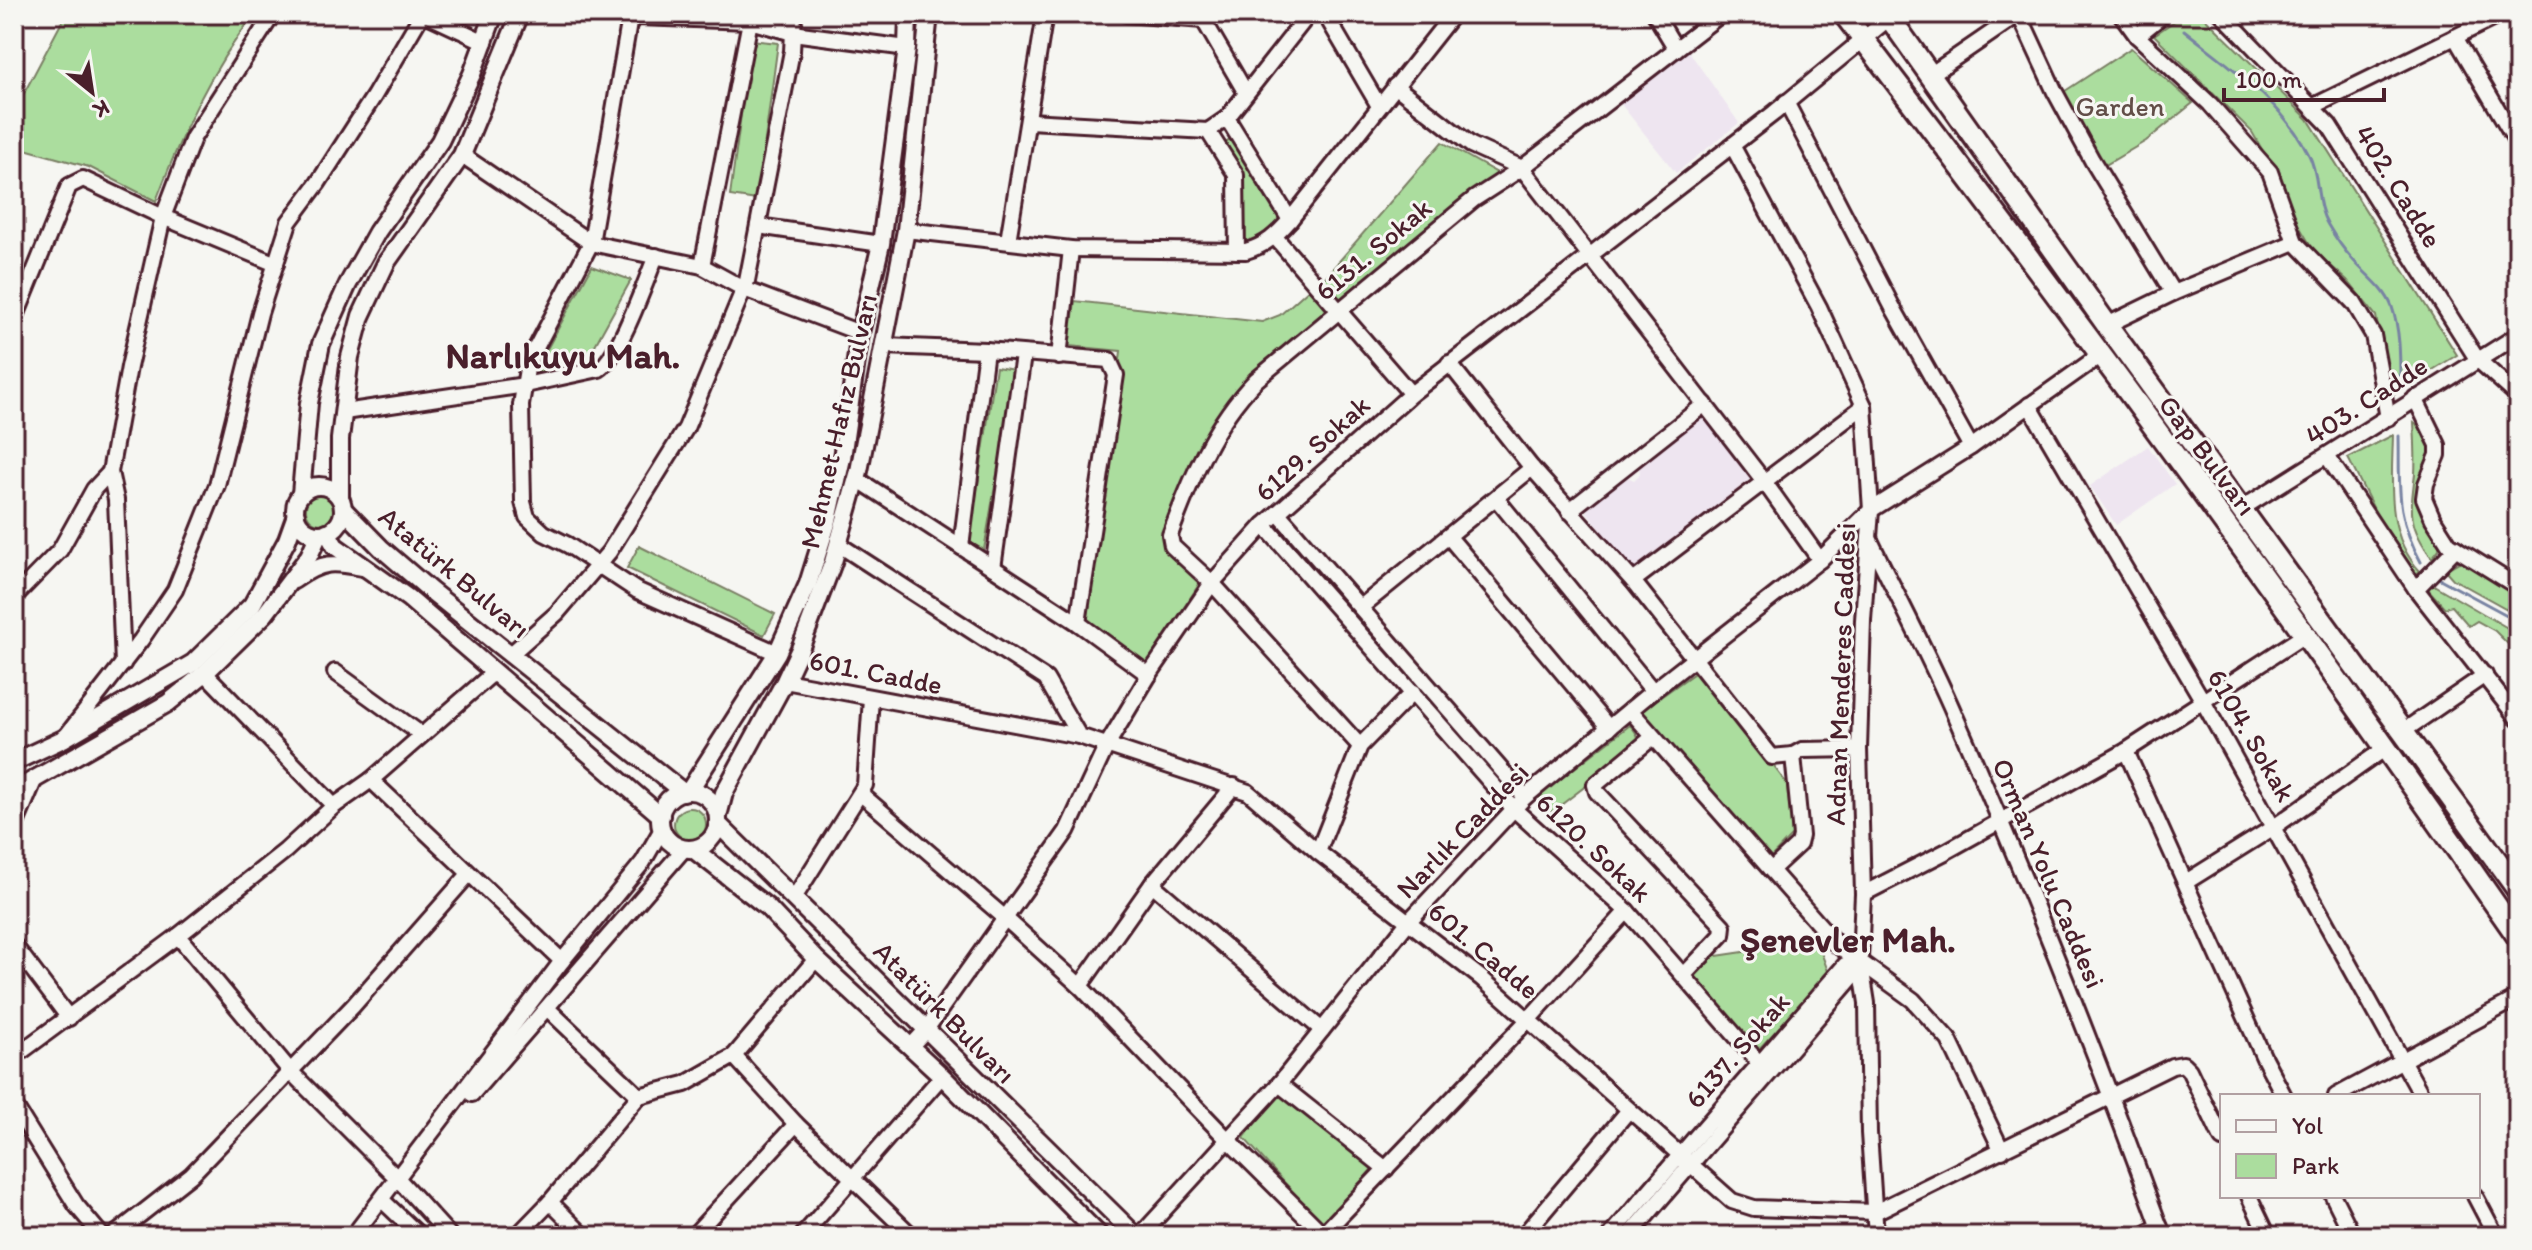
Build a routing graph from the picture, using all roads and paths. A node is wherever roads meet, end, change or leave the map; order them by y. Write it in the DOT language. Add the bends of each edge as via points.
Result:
graph roads {
  1 [pos="424,14"];
  2 [pos="494,14"];
  3 [pos="520,14"];
  4 [pos="794,14"];
  5 [pos="908,14"];
  6 [pos="929,14"];
  7 [pos="1045,14"];
  8 [pos="1126,14"];
  9 [pos="1309,14"];
  10 [pos="1325,14"];
  11 [pos="1453,14"];
  12 [pos="1655,14"];
  13 [pos="1721,14"];
  14 [pos="1844,14"];
  15 [pos="2019,14"];
  16 [pos="2121,14"];
  17 [pos="2164,14"];
  18 [pos="2222,14"];
  19 [pos="2502,14"];
  20 [pos="1888,16"];
  21 [pos="690,17"];
  22 [pos="1202,17"];
  23 [pos="266,18"];
  24 [pos="750,21"];
  25 [pos="793,33"];
  26 [pos="2137,36"];
  27 [pos="2455,37"];
  28 [pos="1864,40"];
  29 [pos="485,42"];
  30 [pos="907,48"];
  31 [pos="1676,49"];
  32 [pos="1930,75"];
  33 [pos="1395,86"];
  34 [pos="1246,93"];
  35 [pos="1786,102"];
  36 [pos="1379,106"];
  37 [pos="2312,107"];
  38 [pos="1227,118"];
  39 [pos="1029,121"];
  40 [pos="1208,131"];
  41 [pos="2518,144"];
  42 [pos="1732,145"];
  43 [pos="462,155"];
  44 [pos="1522,168"];
  45 [pos="163,217"];
  46 [pos="1290,220"];
  47 [pos="758,226"];
  48 [pos="906,230"];
  49 [pos="1275,237"];
  50 [pos="1008,241"];
  51 [pos="2295,242"];
  52 [pos="591,243"];
  53 [pos="881,244"];
  54 [pos="1071,249"];
  55 [pos="1237,251"];
  56 [pos="656,256"];
  57 [pos="1589,256"];
  58 [pos="276,264"];
  59 [pos="702,266"];
  60 [pos="744,289"];
  61 [pos="2173,293"];
  62 [pos="1341,310"];
  63 [pos="14,321"];
  64 [pos="2107,325"];
  65 [pos="860,333"];
  66 [pos="2518,335"];
  67 [pos="884,346"];
  68 [pos="986,350"];
  69 [pos="1023,355"];
  70 [pos="2099,356"];
  71 [pos="1059,357"];
  72 [pos="2477,359"];
  73 [pos="1449,363"];
  74 [pos="525,385"];
  75 [pos="1411,394"];
  76 [pos="2518,396"];
  77 [pos="2415,398"];
  78 [pos="1705,404"];
  79 [pos="2029,405"];
  80 [pos="1864,406"];
  81 [pos="344,412"];
  82 [pos="2388,418"];
  83 [pos="1971,447"];
  84 [pos="2327,456"];
  85 [pos="1532,468"];
  86 [pos="110,472"];
  87 [pos="857,479"];
  88 [pos="1763,480"];
  89 [pos="301,494"];
  90 [pos="1496,498"];
  91 [pos="342,503"];
  92 [pos="2241,509"];
  93 [pos="1871,510"];
  94 [pos="1569,511"];
  95 [pos="1278,513"];
  96 [pos="296,515"];
  97 [pos="1264,525"];
  98 [pos="323,533"];
  99 [pos="1449,537"];
  100 [pos="1869,537"];
  101 [pos="838,544"];
  102 [pos="961,547"];
  103 [pos="2456,548"];
  104 [pos="1820,560"];
  105 [pos="597,565"];
  106 [pos="993,568"];
  107 [pos="368,569"];
  108 [pos="1633,581"];
  109 [pos="1212,583"];
  110 [pos="2518,587"];
  111 [pos="284,588"];
  112 [pos="2416,589"];
  113 [pos="14,597"];
  114 [pos="1361,607"];
  115 [pos="1078,623"];
  116 [pos="2306,634"];
  117 [pos="777,653"];
  118 [pos="511,654"];
  119 [pos="1695,658"];
  120 [pos="123,664"];
  121 [pos="335,672"];
  122 [pos="205,673"];
  123 [pos="493,673"];
  124 [pos="1149,675"];
  125 [pos="2485,675"];
  126 [pos="785,681"];
  127 [pos="1653,691"];
  128 [pos="1413,692"];
  129 [pos="871,698"];
  130 [pos="2204,703"];
  131 [pos="1630,710"];
  132 [pos="2518,719"];
  133 [pos="1609,728"];
  134 [pos="2402,732"];
  135 [pos="422,735"];
  136 [pos="1079,736"];
  137 [pos="1653,737"];
  138 [pos="63,739"];
  139 [pos="1107,745"];
  140 [pos="1360,746"];
  141 [pos="2387,747"];
  142 [pos="1859,749"];
  143 [pos="2126,751"];
  144 [pos="1793,755"];
  145 [pos="14,762"];
  146 [pos="371,780"];
  147 [pos="34,781"];
  148 [pos="1234,786"];
  149 [pos="14,791"];
  150 [pos="686,791"];
  151 [pos="861,794"];
  152 [pos="1525,797"];
  153 [pos="334,806"];
  154 [pos="1515,810"];
  155 [pos="718,820"];
  156 [pos="2000,821"];
  157 [pos="661,823"];
  158 [pos="2274,827"];
  159 [pos="14,828"];
  160 [pos="689,849"];
  161 [pos="1318,852"];
  162 [pos="1771,870"];
  163 [pos="469,874"];
  164 [pos="2186,882"];
  165 [pos="1152,884"];
  166 [pos="2518,890"];
  167 [pos="1863,894"];
  168 [pos="794,898"];
  169 [pos="1627,911"];
  170 [pos="1004,917"];
  171 [pos="1409,921"];
  172 [pos="178,936"];
  173 [pos="2518,937"];
  174 [pos="14,945"];
  175 [pos="816,959"];
  176 [pos="1860,959"];
  177 [pos="562,961"];
  178 [pos="1684,975"];
  179 [pos="1080,986"];
  180 [pos="2518,998"];
  181 [pos="547,1008"];
  182 [pos="69,1018"];
  183 [pos="1528,1020"];
  184 [pos="1322,1030"];
  185 [pos="925,1031"];
  186 [pos="911,1046"];
  187 [pos="734,1056"];
  188 [pos="14,1057"];
  189 [pos="2403,1060"];
  190 [pos="1760,1064"];
  191 [pos="291,1072"];
  192 [pos="942,1076"];
  193 [pos="1279,1084"];
  194 [pos="2283,1094"];
  195 [pos="2340,1094"];
  196 [pos="2421,1094"];
  197 [pos="639,1096"];
  198 [pos="2113,1097"];
  199 [pos="14,1105"];
  200 [pos="1629,1110"];
  201 [pos="796,1124"];
  202 [pos="2220,1135"];
  203 [pos="1228,1140"];
  204 [pos="2002,1151"];
  205 [pos="1686,1160"];
  206 [pos="1386,1169"];
  207 [pos="398,1179"];
  208 [pos="852,1180"];
  209 [pos="2250,1198"];
  210 [pos="2334,1198"];
  211 [pos="2476,1198"];
  212 [pos="382,1200"];
  213 [pos="550,1202"];
  214 [pos="1875,1212"];
  215 [pos="2162,1231"];
  216 [pos="1324,1235"];
  217 [pos="102,1236"];
  218 [pos="113,1236"];
  219 [pos="353,1236"];
  220 [pos="420,1236"];
  221 [pos="450,1236"];
  222 [pos="517,1236"];
  223 [pos="584,1236"];
  224 [pos="693,1236"];
  225 [pos="802,1236"];
  226 [pos="912,1236"];
  227 [pos="1100,1236"];
  228 [pos="1138,1236"];
  229 [pos="1523,1236"];
  230 [pos="1610,1236"];
  231 [pos="1629,1236"];
  232 [pos="1876,1236"];
  233 [pos="2141,1236"];
  234 [pos="2268,1236"];
  235 [pos="2353,1236"];
  236 [pos="2496,1236"];
  1 -- 29 [label="street"];
  1 -- 58 [label="street" via="289,222"];
  2 -- 29 [label="main road"];
  3 -- 43 [label="main road"];
  4 -- 25 [label="street"];
  5 -- 30 [label="main road, Mehmet Hafız Bulvarı"];
  6 -- 48 [label="main road, Mehmet Hafız Bulvarı"];
  7 -- 39 [label="street"];
  8 -- 22 [label="street"];
  9 -- 34 [label="street"];
  10 -- 36 [label="street"];
  11 -- 33 [label="street"];
  12 -- 31 [label="street"];
  13 -- 31 [label="street, 6131. Sokak"];
  14 -- 28 [label="highway, Gap Bulvarı"];
  15 -- 32 [label="street"];
  15 -- 61 [label="street" via="2092,160"];
  16 -- 26 [label="street"];
  17 -- 26 [label="street"];
  18 -- 37 [label="street, 402. Cadde"];
  19 -- 27 [label="street"];
  20 -- 28 [label="street, 6129. Sokak"];
  20 -- 32 [label="highway, Gap Bulvarı"];
  21 -- 24 [label="street"];
  21 -- 52 [label="street" via="637,17 629,23"];
  22 -- 34 [label="street"];
  23 -- 45 [label="street" via="193,138"];
  24 -- 25 [label="street"];
  24 -- 59 [label="street"];
  25 -- 30 [label="street"];
  25 -- 47 [label="street"];
  26 -- 51 [label="street" via="2210,104 2270,172"];
  27 -- 37 [label="street"];
  27 -- 41 [label="street"];
  28 -- 35 [label="street, 6129. Sokak"];
  28 -- 70 [label="highway, Gap Bulvarı" via="2025,249"];
  29 -- 89 [label="main road" via="440,141 377,232 321,344 309,403"];
  30 -- 53 [label="main road, Mehmet Hafız Bulvarı"];
  31 -- 44 [label="street, 6131. Sokak"];
  32 -- 64 [label="highway, Gap Bulvarı"];
  33 -- 36 [label="street"];
  33 -- 44 [label="street" via="1471,145"];
  34 -- 38 [label="street"];
  35 -- 42 [label="street, 6129. Sokak"];
  35 -- 83 [label="street"];
  36 -- 46 [label="street"];
  37 -- 72 [label="street, 402. Cadde" via="2351,156"];
  38 -- 40 [label="street"];
  38 -- 46 [label="street"];
  39 -- 40 [label="street"];
  39 -- 50 [label="street"];
  40 -- 55 [label="street" via="1236,175"];
  42 -- 57 [label="street, 6129. Sokak"];
  42 -- 80 [label="street, Adnan Menderes Caddesi" via="1819,307"];
  43 -- 52 [label="street"];
  43 -- 81 [label="main road" via="386,263 367,303 350,357"];
  44 -- 57 [label="street"];
  44 -- 62 [label="street, 6131. Sokak" via="1474,199"];
  45 -- 58 [label="street"];
  45 -- 63 [label="street" via="76,180"];
  45 -- 86 [label="street"];
  46 -- 49 [label="street"];
  47 -- 53 [label="street"];
  47 -- 60 [label="street"];
  48 -- 50 [label="street"];
  48 -- 67 [label="main road, Mehmet Hafız Bulvarı"];
  49 -- 55 [label="street"];
  49 -- 62 [label="street"];
  50 -- 54 [label="street"];
  51 -- 61 [label="street"];
  51 -- 82 [label="street" via="2354,303 2373,335"];
  52 -- 56 [label="street"];
  52 -- 74 [label="street" via="528,363"];
  53 -- 65 [label="main road, Mehmet Hafız Bulvarı"];
  54 -- 55 [label="street"];
  54 -- 71 [label="street"];
  56 -- 59 [label="street"];
  56 -- 74 [label="street" via="607,365"];
  57 -- 73 [label="street, 6129. Sokak"];
  57 -- 78 [label="street"];
  58 -- 120 [label="street" via="217,485 175,590"];
  59 -- 60 [label="street"];
  60 -- 65 [label="street"];
  60 -- 105 [label="street" via="686,428"];
  61 -- 64 [label="street"];
  62 -- 75 [label="street"];
  62 -- 109 [label="street, 6131. Sokak" via="1236,400 1196,466 1170,535 1172,546"];
  64 -- 92 [label="highway, Gap Bulvarı"];
  65 -- 117 [label="main road, Mehmet Hafız Bulvarı" via="828,520 808,584"];
  66 -- 72 [label="street, 403. Cadde"];
  67 -- 68 [label="street"];
  67 -- 87 [label="main road, Mehmet Hafız Bulvarı"];
  68 -- 69 [label="street"];
  68 -- 102 [label="street"];
  69 -- 71 [label="street"];
  69 -- 106 [label="street"];
  70 -- 79 [label="street, Narlık Caddesi"];
  70 -- 116 [label="highway, Gap Bulvarı"];
  71 -- 115 [label="street" via="1109,360 1116,375"];
  72 -- 76 [label="street, 402. Cadde"];
  72 -- 77 [label="street, 403. Cadde"];
  73 -- 75 [label="street, 6129. Sokak"];
  73 -- 85 [label="street"];
  74 -- 81 [label="street"];
  74 -- 105 [label="street" via="521,405 527,517"];
  75 -- 95 [label="street, 6129. Sokak"];
  77 -- 82 [label="street, 403. Cadde"];
  77 -- 103 [label="street" via="2438,445 2424,498"];
  78 -- 88 [label="street"];
  78 -- 94 [label="street"];
  79 -- 83 [label="street, Narlık Caddesi"];
  79 -- 130 [label="street, 6104. Sokak"];
  80 -- 88 [label="street"];
  80 -- 93 [label="street, Adnan Menderes Caddesi"];
  81 -- 91 [label="main road"];
  82 -- 84 [label="street, 403. Cadde"];
  83 -- 93 [label="street, Narlık Caddesi"];
  84 -- 92 [label="street, 403. Cadde"];
  84 -- 112 [label="street"];
  85 -- 90 [label="street"];
  85 -- 94 [label="street"];
  86 -- 113 [label="street" via="94,489 60,550"];
  86 -- 120 [label="street" via="116,500"];
  87 -- 101 [label="main road, Mehmet Hafız Bulvarı"];
  87 -- 102 [label="street"];
  88 -- 104 [label="street"];
  88 -- 108 [label="street"];
  89 -- 91 [label="main road" via="322,485 335,491"];
  89 -- 96 [label="main road"];
  90 -- 99 [label="street"];
  90 -- 127 [label="street"];
  91 -- 98 [label="main road" via="337,526"];
  91 -- 118 [label="main road, Atatürk Bulvarı" via="381,548"];
  92 -- 134 [label="highway, Gap Bulvarı"];
  93 -- 100 [label="street, Adnan Menderes Caddesi"];
  93 -- 104 [label="street, Narlık Caddesi"];
  94 -- 108 [label="street"];
  95 -- 97 [label="street, 6129. Sokak"];
  95 -- 114 [label="street"];
  96 -- 98 [label="main road" via="307,530"];
  96 -- 138 [label="main road" via="252,605 193,663"];
  97 -- 109 [label="street, 6129. Sokak"];
  97 -- 128 [label="street, 6120. Sokak"];
  98 -- 107 [label="main road, Atatürk Bulvarı"];
  98 -- 111 [label="main road"];
  99 -- 114 [label="street"];
  99 -- 133 [label="street"];
  100 -- 142 [label="street, Adnan Menderes Caddesi"];
  100 -- 156 [label="street, Orman Yolu Caddesi"];
  101 -- 126 [label="main road, Mehmet Hafız Bulvarı"];
  101 -- 136 [label="street" via="1046,679"];
  102 -- 106 [label="street"];
  103 -- 110 [label="street"];
  103 -- 112 [label="street"];
  104 -- 119 [label="street, Narlık Caddesi"];
  105 -- 117 [label="street" via="636,590"];
  105 -- 118 [label="street" via="557,613"];
  106 -- 115 [label="street"];
  107 -- 111 [label="street" via="333,562 313,568"];
  107 -- 123 [label="main road, Atatürk Bulvarı"];
  108 -- 119 [label="street"];
  109 -- 124 [label="street, 6129. Sokak"];
  109 -- 140 [label="street"];
  111 -- 122 [label="main road"];
  112 -- 125 [label="street"];
  114 -- 152 [label="street"];
  115 -- 124 [label="street"];
  116 -- 130 [label="street"];
  116 -- 141 [label="highway, Gap Bulvarı"];
  117 -- 150 [label="main road, Mehmet Hafız Bulvarı"];
  118 -- 150 [label="main road, Atatürk Bulvarı"];
  119 -- 127 [label="street, Narlık Caddesi"];
  119 -- 144 [label="street" via="1772,757"];
  120 -- 138 [label="street"];
  121 -- 135 [label="street"];
  122 -- 147 [label="main road" via="168,703"];
  122 -- 153 [label="street"];
  123 -- 135 [label="street"];
  123 -- 157 [label="main road, Atatürk Bulvarı"];
  124 -- 139 [label="street, 6129. Sokak"];
  125 -- 132 [label="street"];
  125 -- 134 [label="street"];
  126 -- 129 [label="street, 601. Cadde"];
  126 -- 155 [label="main road, Mehmet Hafız Bulvarı" via="724,793"];
  127 -- 131 [label="street, Narlık Caddesi"];
  128 -- 140 [label="street"];
  128 -- 154 [label="street, 6120. Sokak"];
  129 -- 136 [label="street, 601. Cadde"];
  129 -- 151 [label="street"];
  130 -- 143 [label="street"];
  130 -- 158 [label="street, 6104. Sokak"];
  131 -- 133 [label="street, Narlık Caddesi"];
  131 -- 137 [label="street"];
  133 -- 152 [label="street, Narlık Caddesi"];
  134 -- 166 [label="highway, Gap Bulvarı"];
  135 -- 146 [label="street"];
  136 -- 139 [label="street, 601. Cadde"];
  137 -- 162 [label="street"];
  137 -- 178 [label="street" via="1595,785 1723,926 1722,935"];
  138 -- 145 [label="main road"];
  139 -- 148 [label="street, 601. Cadde"];
  139 -- 170 [label="street, 6129. Sokak" via="1067,831"];
  140 -- 161 [label="street"];
  141 -- 158 [label="street"];
  141 -- 173 [label="highway, Gap Bulvarı"];
  142 -- 144 [label="street" via="1802,750"];
  142 -- 167 [label="street, Adnan Menderes Caddesi"];
  143 -- 156 [label="street"];
  143 -- 164 [label="street"];
  144 -- 162 [label="street" via="1801,836"];
  146 -- 153 [label="street"];
  146 -- 163 [label="street"];
  147 -- 149 [label="main road"];
  147 -- 159 [label="street"];
  148 -- 161 [label="street, 601. Cadde"];
  148 -- 165 [label="street"];
  150 -- 155 [label="main road" via="711,801"];
  150 -- 157 [label="main road" via="671,798"];
  151 -- 168 [label="street"];
  151 -- 170 [label="street"];
  152 -- 154 [label="street, Narlık Caddesi"];
  153 -- 172 [label="street"];
  154 -- 169 [label="street, 6120. Sokak"];
  154 -- 171 [label="street, Narlık Caddesi"];
  155 -- 160 [label="main road" via="710,840"];
  155 -- 168 [label="main road, Atatürk Bulvarı"];
  156 -- 167 [label="street"];
  156 -- 198 [label="street, Orman Yolu Caddesi"];
  157 -- 160 [label="main road" via="670,842"];
  157 -- 177 [label="street" via="643,862"];
  158 -- 164 [label="street"];
  158 -- 189 [label="street, 6104. Sokak"];
  160 -- 175 [label="main road, Atatürk Bulvarı" via="767,907"];
  160 -- 181 [label="street"];
  161 -- 171 [label="street, 601. Cadde"];
  162 -- 176 [label="street" via="1837,945"];
  163 -- 177 [label="street"];
  163 -- 191 [label="street"];
  164 -- 194 [label="street"];
  165 -- 179 [label="street"];
  165 -- 184 [label="street"];
  167 -- 176 [label="street, Adnan Menderes Caddesi"];
  168 -- 185 [label="main road, Atatürk Bulvarı"];
  169 -- 178 [label="street, 6120. Sokak"];
  169 -- 183 [label="street"];
  170 -- 179 [label="street"];
  170 -- 185 [label="street, 6129. Sokak"];
  171 -- 183 [label="street, 601. Cadde"];
  171 -- 184 [label="street, Narlık Caddesi"];
  172 -- 182 [label="street"];
  172 -- 191 [label="street"];
  174 -- 182 [label="street"];
  175 -- 186 [label="main road, Atatürk Bulvarı"];
  175 -- 187 [label="street"];
  176 -- 190 [label="street, 6137. Sokak" via="1845,965"];
  176 -- 204 [label="street" via="1913,1000 1949,1040"];
  176 -- 205 [label="street, 6137. Sokak" via="1855,974"];
  176 -- 214 [label="street, Adnan Menderes Caddesi" via="1867,1003"];
  177 -- 207 [label="street"];
  178 -- 190 [label="street, 6120. Sokak"];
  179 -- 203 [label="street"];
  180 -- 189 [label="street"];
  181 -- 197 [label="street"];
  181 -- 207 [label="street"];
  182 -- 188 [label="street"];
  183 -- 200 [label="street, 601. Cadde"];
  183 -- 206 [label="street"];
  184 -- 193 [label="street, Narlık Caddesi"];
  185 -- 186 [label="street, 6129. Sokak"];
  185 -- 228 [label="main road, Atatürk Bulvarı"];
  186 -- 192 [label="main road, Atatürk Bulvarı"];
  187 -- 197 [label="street" via="685,1084"];
  187 -- 201 [label="street"];
  189 -- 195 [label="street"];
  189 -- 196 [label="street, 6104. Sokak"];
  190 -- 205 [label="street, 6137. Sokak"];
  191 -- 207 [label="street"];
  191 -- 218 [label="street" via="191,1175"];
  192 -- 208 [label="street"];
  192 -- 227 [label="main road, Atatürk Bulvarı"];
  193 -- 203 [label="street, Narlık Caddesi"];
  193 -- 206 [label="street"];
  197 -- 213 [label="street"];
  198 -- 202 [label="street, 601. Cadde" via="2183,1064"];
  198 -- 204 [label="street, 601. Cadde"];
  198 -- 215 [label="street, Orman Yolu Caddesi"];
  199 -- 217 [label="street" via="76,1205"];
  200 -- 205 [label="street, 601. Cadde"];
  200 -- 229 [label="street"];
  201 -- 208 [label="street"];
  201 -- 224 [label="street"];
  203 -- 216 [label="street"];
  203 -- 228 [label="street, Narlık Caddesi"];
  204 -- 214 [label="street, 601. Cadde"];
  205 -- 214 [label="street, 601. Cadde" via="1732,1201 1754,1208"];
  205 -- 230 [label="street, 6137. Sokak"];
  205 -- 231 [label="street, 6137. Sokak"];
  206 -- 216 [label="street"];
  207 -- 212 [label="street"];
  207 -- 221 [label="street"];
  208 -- 225 [label="street"];
  208 -- 226 [label="street"];
  209 -- 234 [label="street"];
  210 -- 235 [label="street"];
  211 -- 236 [label="street"];
  212 -- 219 [label="street"];
  212 -- 220 [label="street"];
  213 -- 222 [label="street"];
  213 -- 223 [label="street"];
  214 -- 232 [label="street, Adnan Menderes Caddesi"];
  215 -- 233 [label="street"];
}
